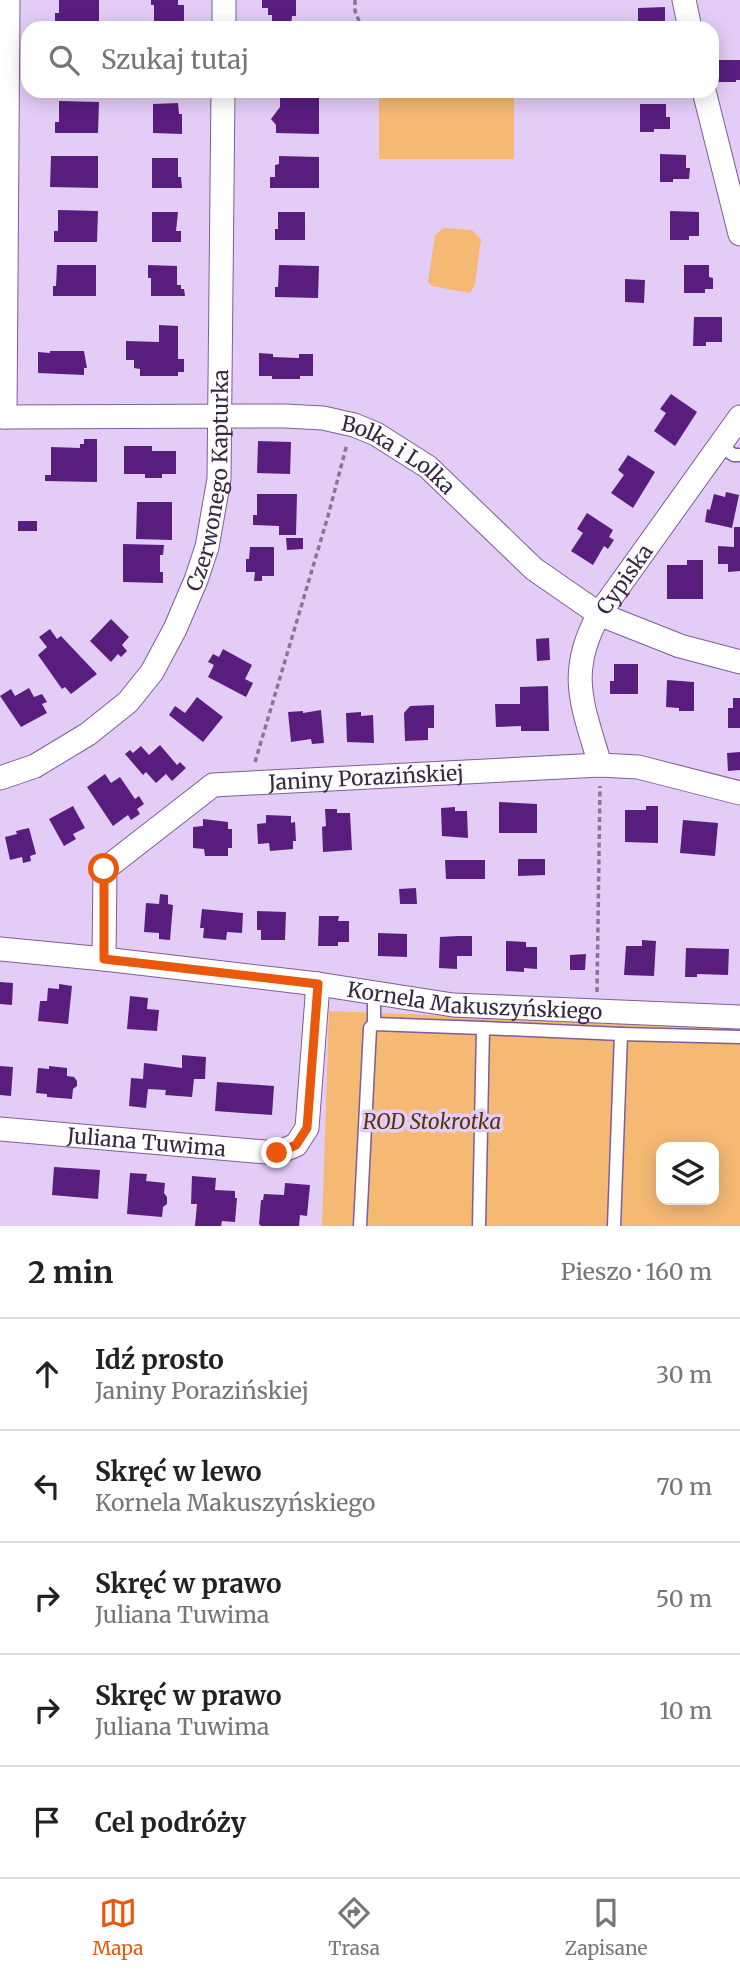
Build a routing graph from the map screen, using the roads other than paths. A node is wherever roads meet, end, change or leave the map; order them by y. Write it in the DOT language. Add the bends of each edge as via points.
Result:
graph roads {
  1 [pos="8,0"];
  2 [pos="224,0"];
  3 [pos="684,0"];
  4 [pos="224,21"];
  5 [pos="688,21"];
  6 [pos="223,98"];
  7 [pos="706,98"];
  8 [pos="740,234"];
  9 [pos="2,416"];
  10 [pos="220,416"];
  11 [pos="740,418"];
  12 [pos="730,450"];
  13 [pos="598,614"];
  14 [pos="740,662"];
  15 [pos="600,765"];
  16 [pos="0,778"];
  17 [pos="740,793"];
  18 [pos="0,949"];
  19 [pos="104,959"];
  20 [pos="318,984"];
  21 [pos="374,993"];
  22 [pos="740,1017"];
  23 [pos="374,1024"];
  24 [pos="483,1028"];
  25 [pos="621,1034"];
  26 [pos="740,1037"];
  27 [pos="0,1129"];
  28 [pos="360,1226"];
  29 [pos="479,1226"];
  30 [pos="614,1226"];
  1 -- 9 [label="street"];
  2 -- 4 [label="street"];
  3 -- 5 [label="street"];
  6 -- 10 [label="street, Czerwonego Kapturka"];
  7 -- 8 [label="street"];
  9 -- 10 [label="street, Bolka i Lolka"];
  10 -- 13 [label="street, Bolka i Lolka" via="323,418 376,434 428,467 534,569"];
  10 -- 16 [label="street, Czerwonego Kapturka" via="219,479 207,547 197,580 152,672 128,702 88,734 35,766"];
  11 -- 12 [label="street, Cypiska"];
  12 -- 13 [label="street, Cypiska"];
  13 -- 14 [label="street, Bolka i Lolka" via="680,646"];
  13 -- 15 [label="street, Cypiska" via="586,638 579,689"];
  15 -- 17 [label="street, Janiny Porazińskiej" via="638,767"];
  15 -- 19 [label="street, Janiny Porazińskiej" via="213,785 104,869"];
  18 -- 19 [label="street, Kornela Makuszyńskiego"];
  19 -- 20 [label="street, Kornela Makuszyńskiego"];
  20 -- 21 [label="street, Kornela Makuszyńskiego"];
  20 -- 27 [label="street, Juliana Tuwima" via="307,1128 296,1145 277,1153"];
  21 -- 22 [label="street, Kornela Makuszyńskiego" via="453,1005"];
  21 -- 23 [label="lane"];
  23 -- 24 [label="lane"];
  23 -- 28 [label="lane" via="370,1028"];
  24 -- 25 [label="lane"];
  24 -- 29 [label="lane"];
  25 -- 26 [label="lane"];
  25 -- 30 [label="lane"];
}
